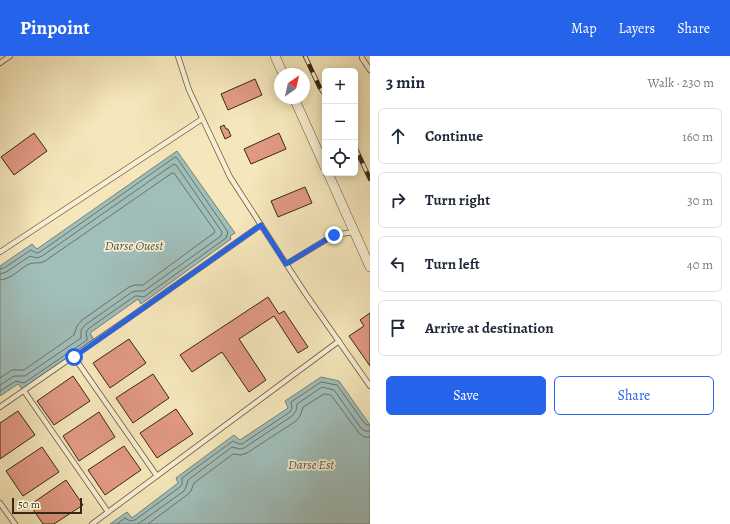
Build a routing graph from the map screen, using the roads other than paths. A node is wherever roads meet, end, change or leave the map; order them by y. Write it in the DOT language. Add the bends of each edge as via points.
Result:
graph roads {
  1 [pos="10,56"];
  2 [pos="178,56"];
  3 [pos="275,56"];
  4 [pos="362,56"];
  5 [pos="0,63"];
  6 [pos="281,68"];
  7 [pos="370,70"];
  8 [pos="297,104"];
  9 [pos="202,119"];
  10 [pos="322,159"];
  11 [pos="329,176"];
  12 [pos="261,225"];
  13 [pos="354,232"];
  14 [pos="0,252"];
  15 [pos="286,264"];
  16 [pos="370,267"];
  17 [pos="339,341"];
  18 [pos="74,357"];
  19 [pos="370,386"];
  20 [pos="24,391"];
  21 [pos="0,407"];
  22 [pos="157,476"];
  23 [pos="0,503"];
  24 [pos="108,512"];
  25 [pos="15,524"];
  26 [pos="92,524"];
  1 -- 5 [label="lane"];
  2 -- 9 [label="lane"];
  3 -- 6 [label="street"];
  4 -- 7 [label="lane"];
  8 -- 10 [label="street"];
  9 -- 12 [label="lane" via="230,177"];
  9 -- 14 [label="lane"];
  11 -- 13 [label="street"];
  12 -- 15 [label="lane"];
  12 -- 18 [label="lane"];
  13 -- 15 [label="lane" via="334,235"];
  13 -- 16 [label="street"];
  15 -- 17 [label="lane"];
  17 -- 19 [label="lane"];
  17 -- 22 [label="lane"];
  18 -- 20 [label="lane"];
  18 -- 22 [label="lane"];
  20 -- 21 [label="lane"];
  20 -- 24 [label="lane"];
  22 -- 24 [label="lane"];
  23 -- 25 [label="lane"];
  24 -- 26 [label="lane"];
}
